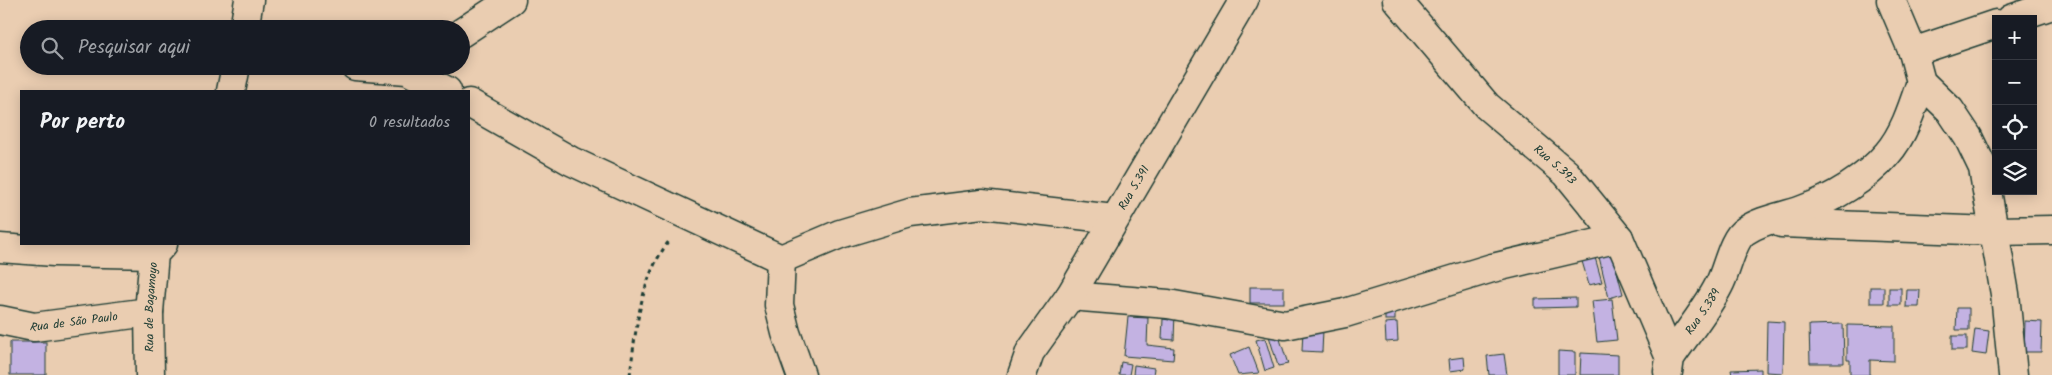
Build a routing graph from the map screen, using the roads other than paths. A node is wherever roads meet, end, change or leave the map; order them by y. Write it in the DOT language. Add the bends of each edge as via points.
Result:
graph roads {
  1 [pos="250,0"];
  2 [pos="511,0"];
  3 [pos="1244,0"];
  4 [pos="1397,0"];
  5 [pos="1891,0"];
  6 [pos="2052,5"];
  7 [pos="2023,15"];
  8 [pos="246,20"];
  9 [pos="1992,25"];
  10 [pos="470,27"];
  11 [pos="1913,52"];
  12 [pos="234,75"];
  13 [pos="421,75"];
  14 [pos="1921,82"];
  15 [pos="231,90"];
  16 [pos="445,90"];
  17 [pos="470,104"];
  18 [pos="1114,219"];
  19 [pos="1762,222"];
  20 [pos="2052,230"];
  21 [pos="1993,232"];
  22 [pos="1619,238"];
  23 [pos="0,248"];
  24 [pos="159,249"];
  25 [pos="781,259"];
  26 [pos="1070,296"];
  27 [pos="149,312"];
  28 [pos="0,320"];
  29 [pos="1669,366"];
  30 [pos="150,375"];
  31 [pos="801,375"];
  32 [pos="1022,375"];
  33 [pos="2013,375"];
  1 -- 8 [label="street"];
  2 -- 10 [label="street"];
  3 -- 18 [label="street, Rua 5.391"];
  4 -- 22 [label="street, Rua 5.393" via="1487,106 1566,173"];
  5 -- 11 [label="street"];
  6 -- 7 [label="street"];
  9 -- 11 [label="street"];
  11 -- 14 [label="street"];
  12 -- 15 [label="street"];
  13 -- 16 [label="street"];
  14 -- 19 [label="street" via="1910,114 1888,154 1838,193 1802,210"];
  14 -- 21 [label="street" via="1950,110 1983,168"];
  17 -- 25 [label="street" via="571,161"];
  18 -- 25 [label="street" via="982,204 919,212 840,234"];
  18 -- 26 [label="street, Rua 5.391"];
  19 -- 21 [label="street"];
  19 -- 29 [label="street, Rua 5.389" via="1743,232 1720,285"];
  20 -- 21 [label="street"];
  21 -- 33 [label="street" via="2005,294"];
  22 -- 26 [label="street" via="1492,268 1346,313 1285,325 1168,304"];
  22 -- 29 [label="street, Rua 5.393"];
  23 -- 24 [label="street" via="54,252"];
  24 -- 27 [label="street, Rua de Bagamoyo"];
  25 -- 31 [label="street" via="779,305"];
  26 -- 32 [label="street, Rua 5.391" via="1030,352"];
  27 -- 28 [label="street, Rua de São Paulo" via="34,327"];
  27 -- 30 [label="street, Rua de Bagamoyo"];
}
